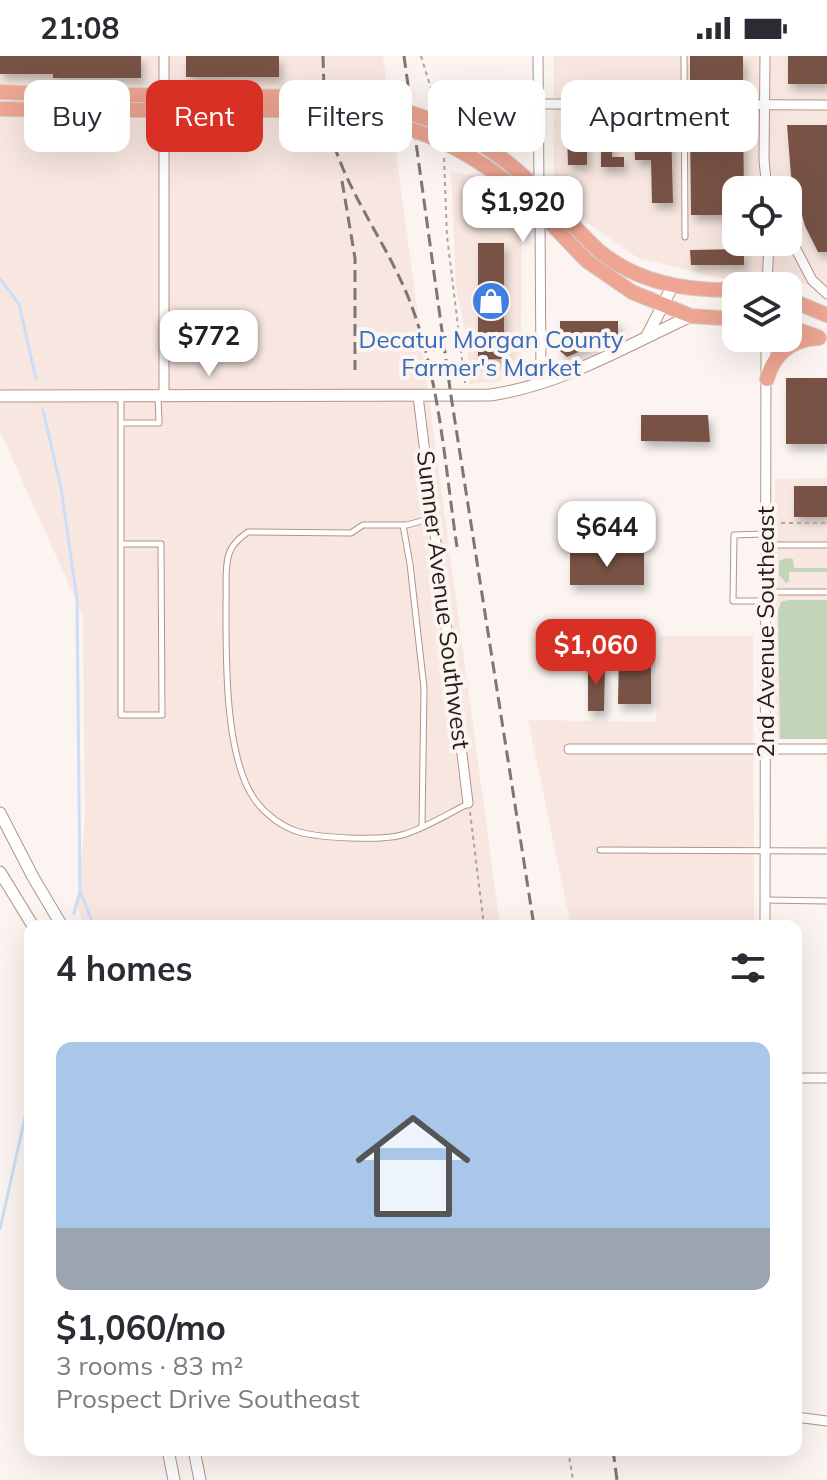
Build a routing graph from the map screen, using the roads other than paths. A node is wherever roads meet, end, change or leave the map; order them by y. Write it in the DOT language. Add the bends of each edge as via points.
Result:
graph roads {
  1 [pos="164,56"];
  2 [pos="538,56"];
  3 [pos="684,56"];
  4 [pos="765,56"];
  5 [pos="538,80"];
  6 [pos="684,80"];
  7 [pos="0,92"];
  8 [pos="758,104"];
  9 [pos="764,104"];
  10 [pos="827,105"];
  11 [pos="0,109"];
  12 [pos="539,152"];
  13 [pos="684,152"];
  14 [pos="767,176"];
  15 [pos="685,237"];
  16 [pos="592,256"];
  17 [pos="799,256"];
  18 [pos="673,285"];
  19 [pos="722,290"];
  20 [pos="827,294"];
  21 [pos="802,305"];
  22 [pos="664,306"];
  23 [pos="827,315"];
  24 [pos="691,316"];
  25 [pos="722,318"];
  26 [pos="802,332"];
  27 [pos="647,336"];
  28 [pos="823,340"];
  29 [pos="766,352"];
  30 [pos="767,379"];
  31 [pos="541,384"];
  32 [pos="161,395"];
  33 [pos="0,396"];
  34 [pos="121,396"];
  35 [pos="418,396"];
  36 [pos="121,423"];
  37 [pos="432,518"];
  38 [pos="403,525"];
  39 [pos="766,534"];
  40 [pos="121,544"];
  41 [pos="766,545"];
  42 [pos="827,545"];
  43 [pos="827,592"];
  44 [pos="766,597"];
  45 [pos="569,749"];
  46 [pos="765,749"];
  47 [pos="827,749"];
  48 [pos="468,803"];
  49 [pos="0,813"];
  50 [pos="422,826"];
  51 [pos="600,850"];
  52 [pos="765,850"];
  53 [pos="827,851"];
  54 [pos="0,872"];
  55 [pos="765,900"];
  56 [pos="827,901"];
  57 [pos="29,920"];
  58 [pos="59,920"];
  59 [pos="765,920"];
  60 [pos="802,1078"];
  61 [pos="827,1078"];
  62 [pos="802,1418"];
  63 [pos="827,1421"];
  64 [pos="169,1456"];
  65 [pos="195,1456"];
  66 [pos="174,1480"];
  67 [pos="200,1480"];
  1 -- 32 [label="street"];
  2 -- 5 [label="street"];
  3 -- 6 [label="lane"];
  4 -- 9 [label="street"];
  7 -- 16 [label="main road, bridge" via="336,98 402,109 501,157"];
  8 -- 9 [label="street"];
  9 -- 10 [label="street"];
  9 -- 14 [label="street"];
  11 -- 16 [label="main road, bridge" via="310,110 402,126 445,143 504,179"];
  12 -- 31 [label="street"];
  13 -- 15 [label="lane"];
  16 -- 18 [label="main road"];
  16 -- 22 [label="main road" via="616,283"];
  17 -- 20 [label="street"];
  18 -- 19 [label="main road"];
  18 -- 22 [label="street"];
  21 -- 23 [label="main road"];
  22 -- 24 [label="main road"];
  22 -- 27 [label="street"];
  24 -- 25 [label="main road"];
  24 -- 27 [label="street"];
  26 -- 28 [label="main road"];
  27 -- 31 [label="street"];
  28 -- 30 [label="main road" via="801,340 785,349"];
  29 -- 30 [label="street, 2nd Avenue Southeast"];
  30 -- 39 [label="street, 2nd Avenue Southeast"];
  31 -- 35 [label="street" via="507,393"];
  32 -- 34 [label="street"];
  32 -- 35 [label="street"];
  32 -- 36 [label="lane" via="159,423"];
  33 -- 34 [label="street"];
  34 -- 36 [label="lane"];
  35 -- 37 [label="street, Sumner Avenue Southwest"];
  36 -- 40 [label="lane"];
  37 -- 38 [label="lane"];
  37 -- 48 [label="street, Sumner Avenue Southwest"];
  38 -- 50 [label="lane" via="424,688"];
  38 -- 50 [label="lane" via="363,525 351,533 248,532 236,540 228,556 226,654 236,745 254,798 279,823 299,832 374,839"];
  39 -- 41 [label="street, 2nd Avenue Southeast"];
  39 -- 44 [label="lane" via="734,535 733,601"];
  40 -- 40 [label="lane" via="161,544 162,715 121,715"];
  41 -- 42 [label="lane"];
  41 -- 44 [label="street, 2nd Avenue Southeast"];
  43 -- 44 [label="lane"];
  44 -- 46 [label="street, 2nd Avenue Southeast"];
  45 -- 46 [label="street"];
  46 -- 47 [label="street"];
  46 -- 52 [label="street, 2nd Avenue Southeast"];
  48 -- 50 [label="lane"];
  49 -- 58 [label="street"];
  51 -- 52 [label="lane"];
  52 -- 53 [label="lane"];
  52 -- 55 [label="street, 2nd Avenue Southeast"];
  54 -- 57 [label="street"];
  55 -- 56 [label="lane"];
  55 -- 59 [label="street, 2nd Avenue Southeast"];
  60 -- 61 [label="street"];
  62 -- 63 [label="street"];
  64 -- 66 [label="street"];
  65 -- 67 [label="street"];
}
